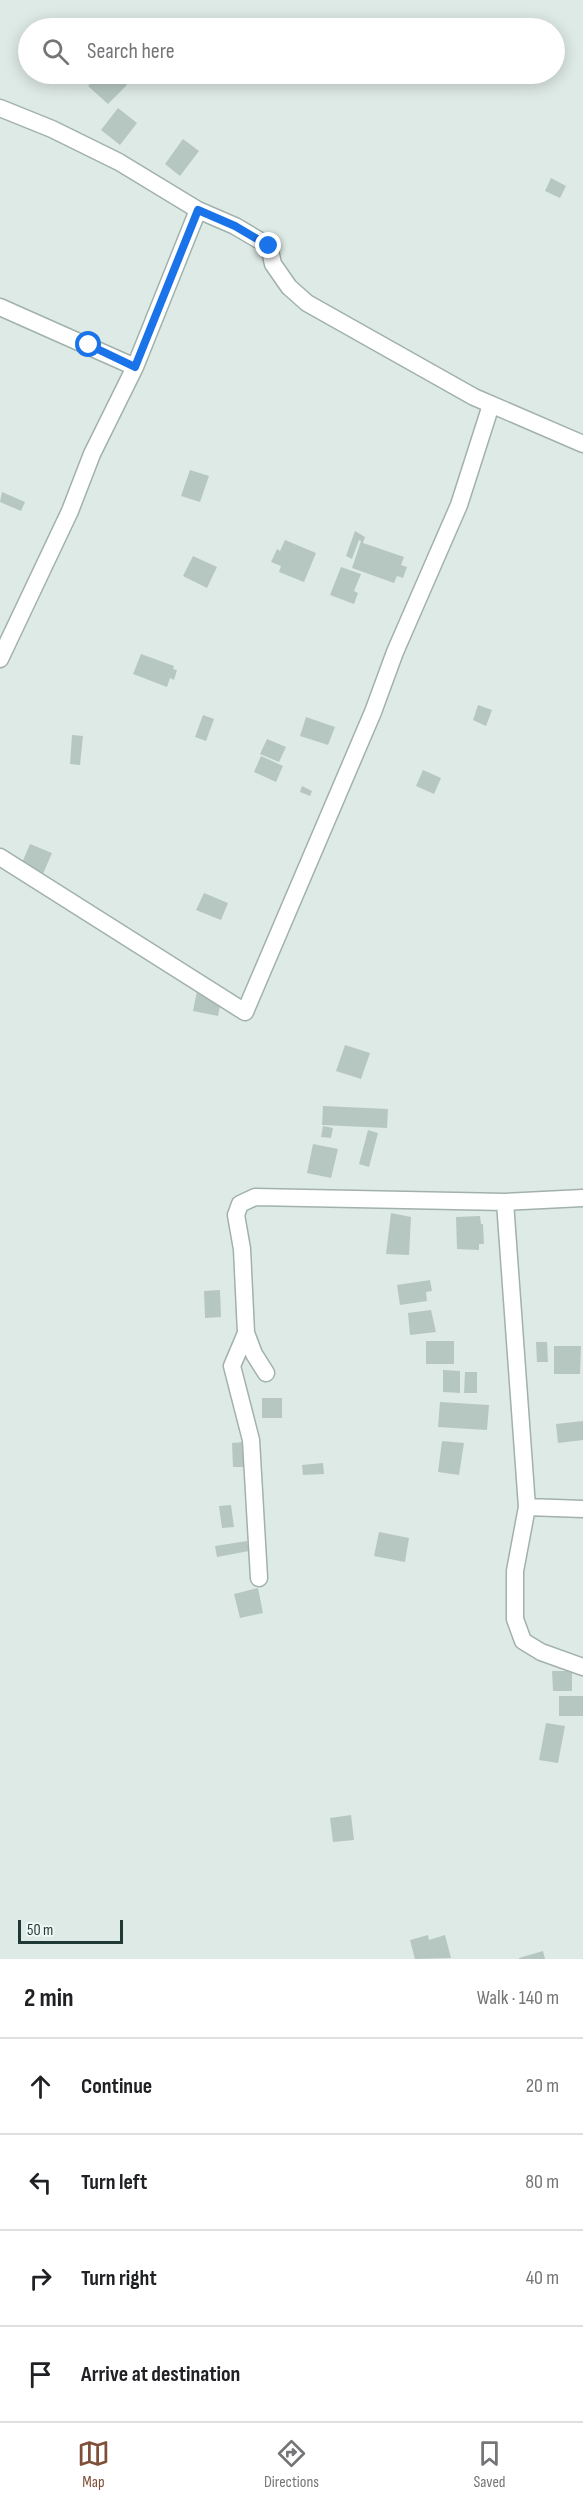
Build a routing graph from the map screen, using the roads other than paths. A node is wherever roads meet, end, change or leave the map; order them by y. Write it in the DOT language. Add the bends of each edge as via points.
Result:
graph roads {
  1 [pos="0,108"];
  2 [pos="198,210"];
  3 [pos="0,307"];
  4 [pos="135,367"];
  5 [pos="491,405"];
  6 [pos="583,444"];
  7 [pos="0,659"];
  8 [pos="0,857"];
  9 [pos="583,1198"];
  10 [pos="505,1202"];
  11 [pos="246,1334"];
  12 [pos="266,1373"];
  13 [pos="527,1507"];
  14 [pos="583,1509"];
  15 [pos="260,1578"];
  16 [pos="583,1667"];
  1 -- 2 [label="street" via="119,162"];
  2 -- 4 [label="street"];
  2 -- 5 [label="street" via="269,246 273,264 307,303"];
  3 -- 4 [label="street"];
  4 -- 7 [label="street"];
  5 -- 6 [label="street"];
  5 -- 8 [label="street" via="459,505 245,1012"];
  9 -- 10 [label="street"];
  10 -- 11 [label="street" via="255,1197 240,1204 236,1215 242,1249"];
  10 -- 13 [label="street"];
  11 -- 12 [label="street"];
  11 -- 15 [label="street" via="231,1366 251,1440"];
  13 -- 14 [label="street"];
  13 -- 16 [label="street" via="515,1571 516,1619 523,1641"];
}
